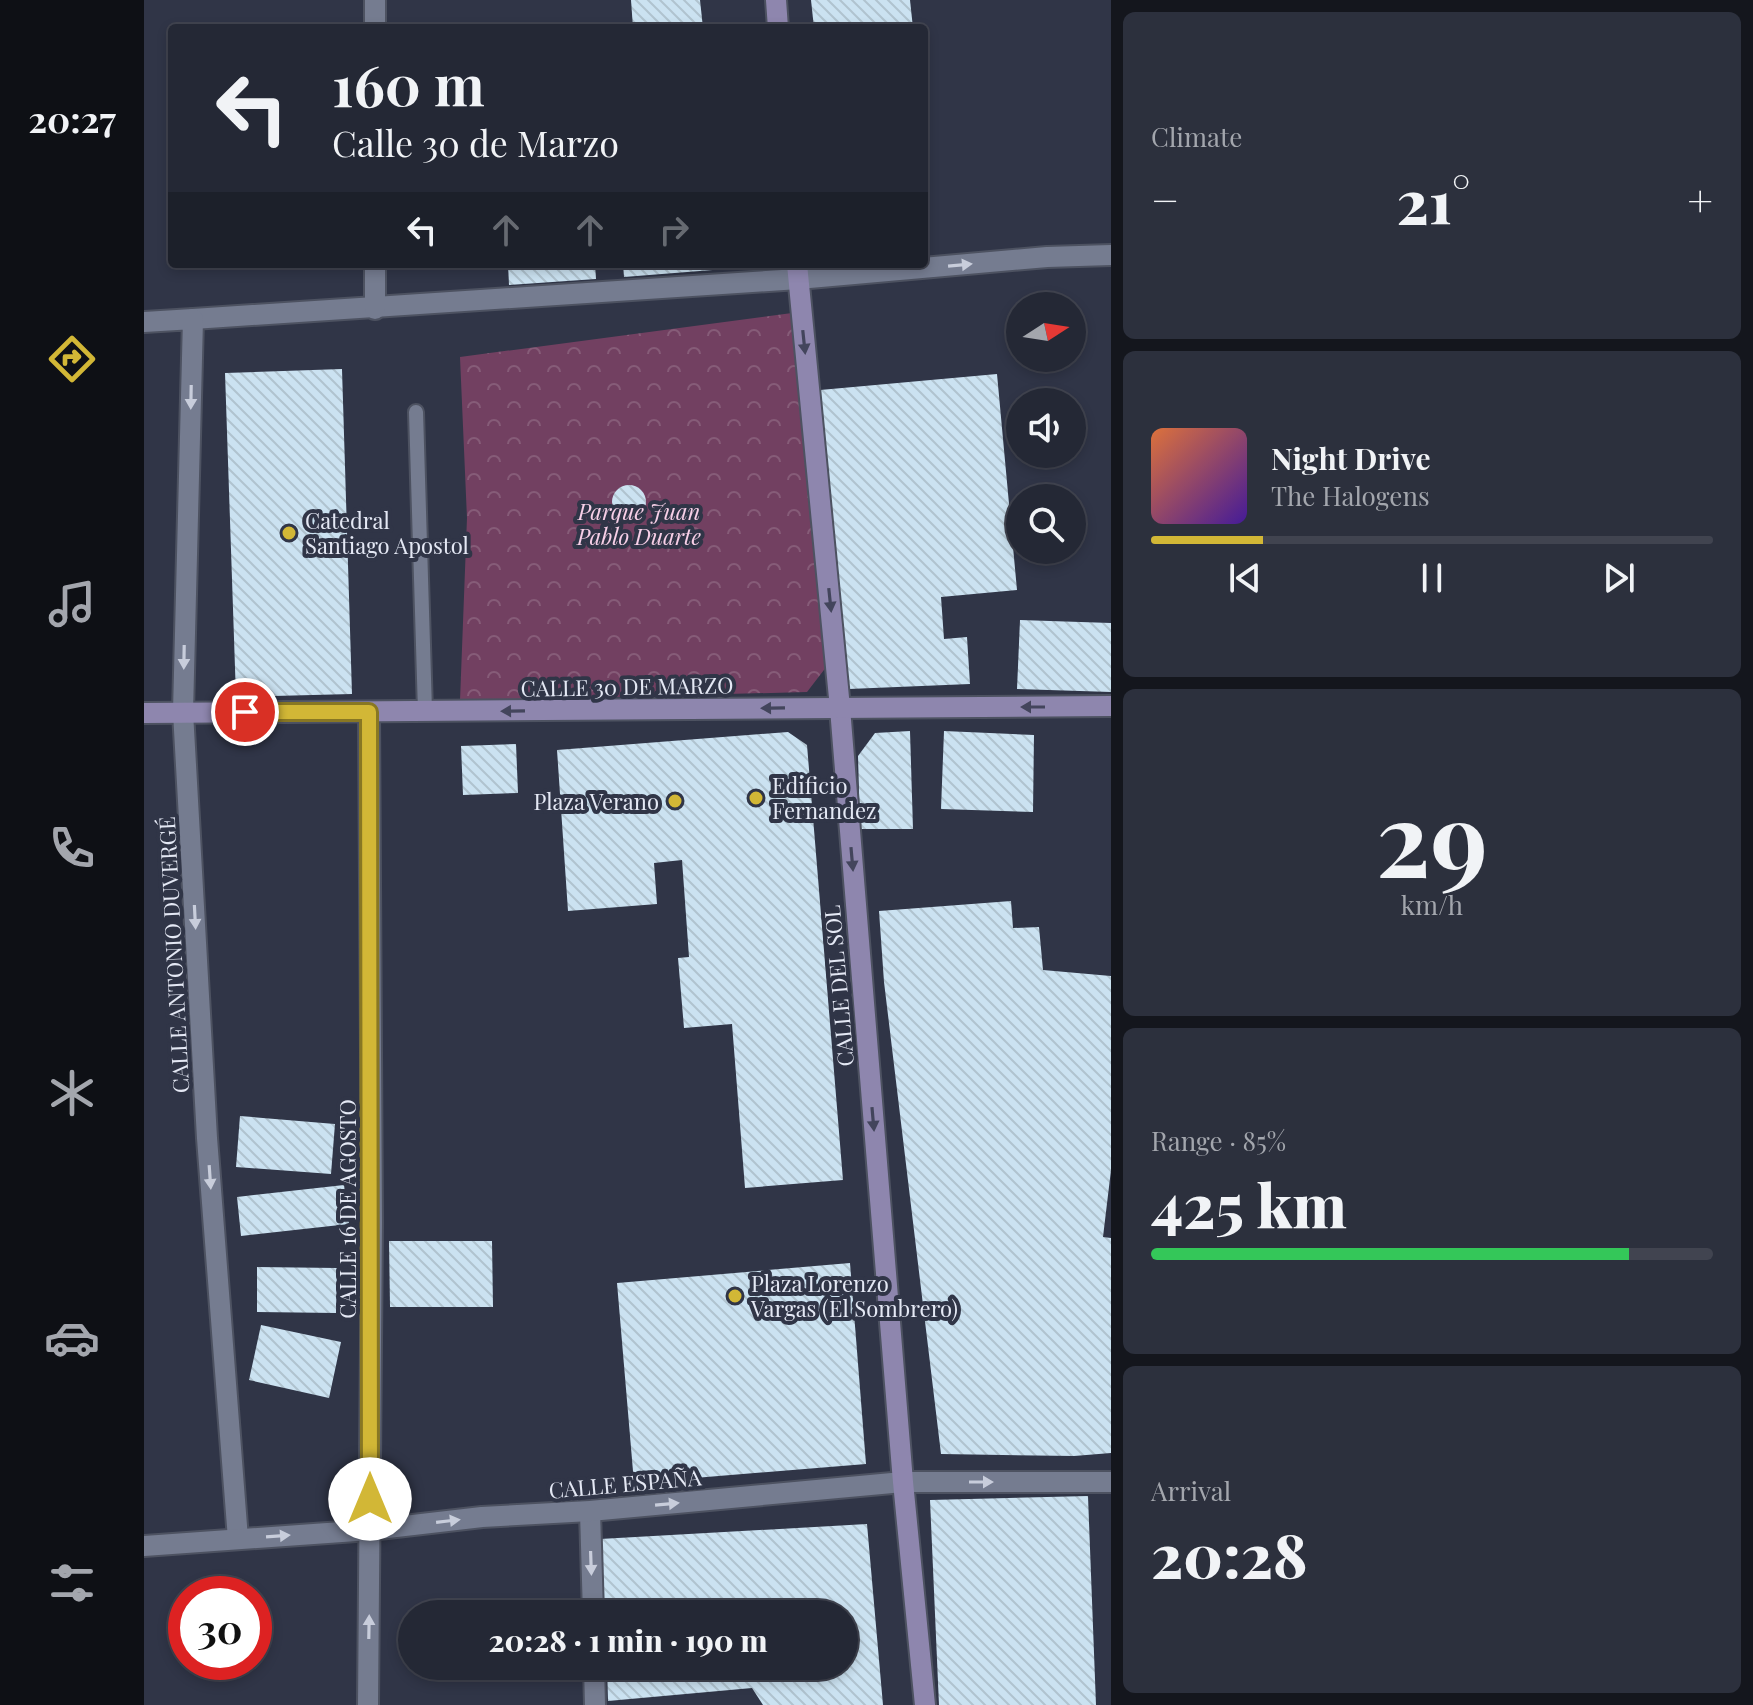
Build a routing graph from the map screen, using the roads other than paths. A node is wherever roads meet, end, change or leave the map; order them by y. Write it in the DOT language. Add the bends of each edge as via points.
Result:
graph roads {
  1 [pos="375,0"];
  2 [pos="776,0"];
  3 [pos="375,24"];
  4 [pos="778,24"];
  5 [pos="1111,255"];
  6 [pos="928,264"];
  7 [pos="375,268"];
  8 [pos="864,268"];
  9 [pos="798,272"];
  10 [pos="375,309"];
  11 [pos="193,319"];
  12 [pos="144,322"];
  13 [pos="416,412"];
  14 [pos="1111,706"];
  15 [pos="840,708"];
  16 [pos="425,711"];
  17 [pos="183,712"];
  18 [pos="369,712"];
  19 [pos="144,713"];
  20 [pos="903,1482"];
  21 [pos="1111,1482"];
  22 [pos="590,1511"];
  23 [pos="370,1530"];
  24 [pos="238,1539"];
  25 [pos="144,1546"];
  26 [pos="593,1600"];
  27 [pos="594,1680"];
  28 [pos="368,1705"];
  29 [pos="595,1705"];
  30 [pos="925,1705"];
  1 -- 3 [label="street"];
  2 -- 4 [label="main road"];
  6 -- 5 [label="street, one-way"];
  7 -- 10 [label="street"];
  9 -- 8 [label="street, one-way"];
  9 -- 10 [label="street"];
  9 -- 15 [label="main road, CALLE DEL SOL, one-way"];
  10 -- 11 [label="street"];
  11 -- 12 [label="street"];
  11 -- 17 [label="street, CALLE ANTONIO DUVERGÉ, one-way"];
  13 -- 16 [label="lane"];
  14 -- 15 [label="main road, CALLE 30 DE MARZO, one-way"];
  15 -- 16 [label="main road, CALLE 30 DE MARZO, one-way"];
  15 -- 20 [label="main road, CALLE DEL SOL, one-way"];
  16 -- 18 [label="main road, CALLE 30 DE MARZO"];
  17 -- 18 [label="main road, CALLE 30 DE MARZO"];
  17 -- 19 [label="main road, CALLE 30 DE MARZO"];
  17 -- 24 [label="street, CALLE ANTONIO DUVERGÉ, one-way" via="207,1138"];
  18 -- 23 [label="street, CALLE 16 DE AGOSTO"];
  20 -- 21 [label="street, CALLE ESPAÑA, one-way"];
  22 -- 20 [label="street, CALLE ESPAÑA, one-way"];
  20 -- 30 [label="main road, CALLE DEL SOL"];
  23 -- 22 [label="street, CALLE ESPAÑA, one-way"];
  22 -- 26 [label="street, one-way"];
  24 -- 23 [label="street, CALLE ESPAÑA, one-way"];
  28 -- 23 [label="street, CALLE 16 DE AGOSTO, one-way"];
  24 -- 25 [label="street, CALLE ESPAÑA"];
  27 -- 29 [label="street"];
}
